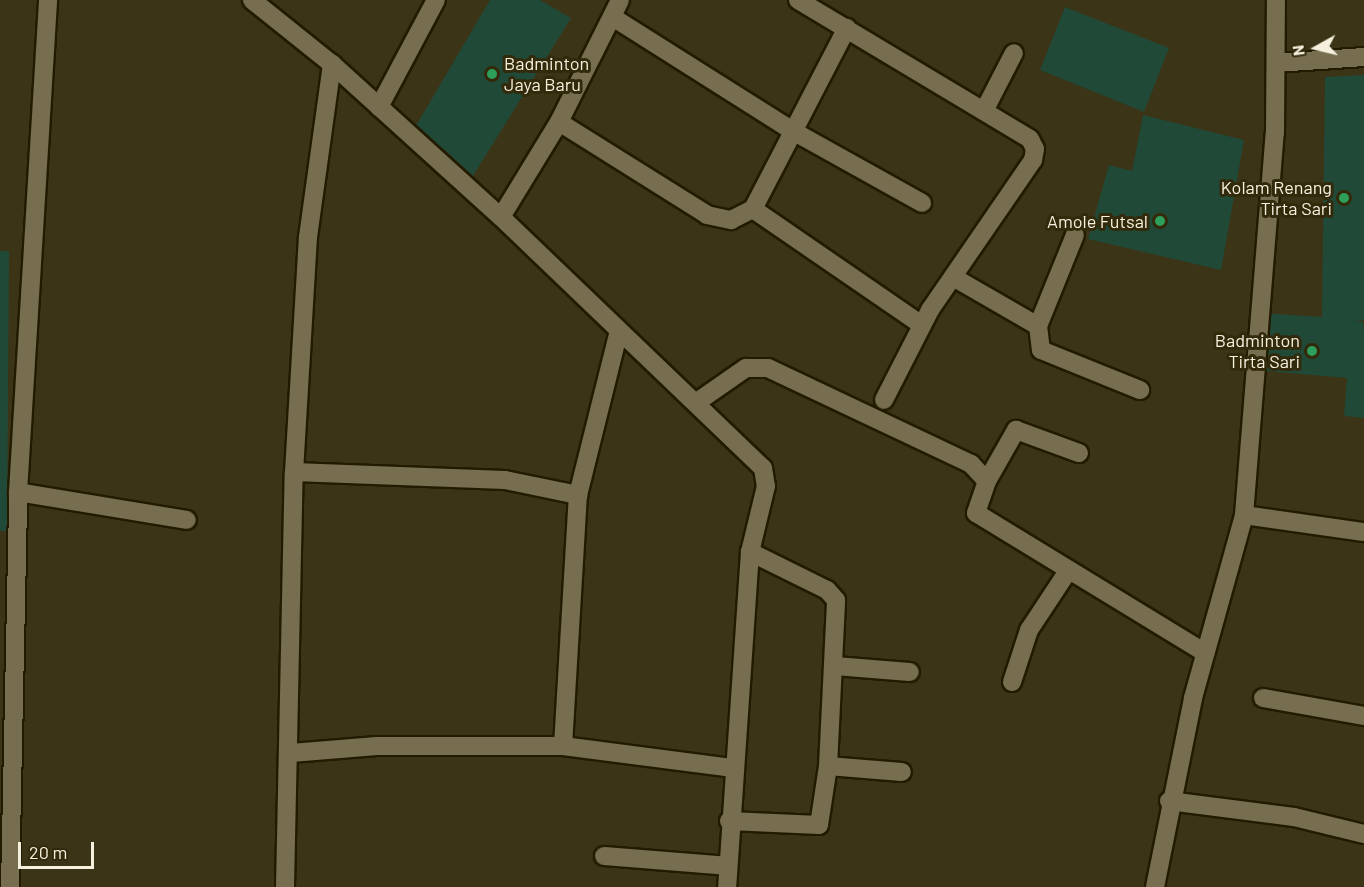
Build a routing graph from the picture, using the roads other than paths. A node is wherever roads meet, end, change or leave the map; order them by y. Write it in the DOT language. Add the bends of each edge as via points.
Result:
graph roads {
  1 [pos="48,0"];
  2 [pos="252,0"];
  3 [pos="436,0"];
  4 [pos="620,0"];
  5 [pos="798,0"];
  6 [pos="1276,0"];
  7 [pos="614,18"];
  8 [pos="847,28"];
  9 [pos="1014,53"];
  10 [pos="1364,57"];
  11 [pos="1276,63"];
  12 [pos="332,64"];
  13 [pos="379,107"];
  14 [pos="984,111"];
  15 [pos="559,122"];
  16 [pos="791,129"];
  17 [pos="922,203"];
  18 [pos="753,209"];
  19 [pos="501,217"];
  20 [pos="1075,235"];
  21 [pos="953,277"];
  22 [pos="922,326"];
  23 [pos="1038,326"];
  24 [pos="618,334"];
  25 [pos="1140,390"];
  26 [pos="884,400"];
  27 [pos="697,402"];
  28 [pos="1079,453"];
  29 [pos="294,472"];
  30 [pos="987,480"];
  31 [pos="18,492"];
  32 [pos="578,495"];
  33 [pos="1244,515"];
  34 [pos="187,520"];
  35 [pos="1364,532"];
  36 [pos="750,552"];
  37 [pos="9,554"];
  38 [pos="1068,572"];
  39 [pos="7,652"];
  40 [pos="1205,652"];
  41 [pos="835,666"];
  42 [pos="910,672"];
  43 [pos="1012,682"];
  44 [pos="1263,698"];
  45 [pos="1364,716"];
  46 [pos="563,746"];
  47 [pos="291,753"];
  48 [pos="828,765"];
  49 [pos="732,768"];
  50 [pos="902,772"];
  51 [pos="5,796"];
  52 [pos="1169,801"];
  53 [pos="729,821"];
  54 [pos="1364,834"];
  55 [pos="604,856"];
  56 [pos="728,866"];
  57 [pos="10,887"];
  58 [pos="285,887"];
  59 [pos="727,887"];
  60 [pos="1155,887"];
  1 -- 31 [label="street"];
  2 -- 12 [label="street"];
  3 -- 13 [label="street"];
  4 -- 7 [label="street"];
  5 -- 8 [label="street"];
  6 -- 11 [label="street"];
  7 -- 15 [label="street"];
  7 -- 16 [label="street"];
  8 -- 14 [label="street"];
  8 -- 16 [label="street"];
  9 -- 14 [label="street"];
  10 -- 11 [label="street"];
  11 -- 33 [label="street" via="1275,133"];
  12 -- 13 [label="street"];
  12 -- 29 [label="street" via="308,237"];
  13 -- 19 [label="street"];
  14 -- 21 [label="street" via="1030,139 1033,160"];
  15 -- 18 [label="street" via="707,214 731,220"];
  15 -- 19 [label="street"];
  16 -- 17 [label="street"];
  16 -- 18 [label="street"];
  18 -- 22 [label="street"];
  19 -- 24 [label="street"];
  20 -- 23 [label="street"];
  21 -- 22 [label="street"];
  21 -- 23 [label="street"];
  22 -- 26 [label="street"];
  23 -- 25 [label="street" via="1041,350"];
  24 -- 27 [label="street"];
  24 -- 32 [label="street"];
  27 -- 30 [label="street" via="746,368 768,368 971,464"];
  27 -- 36 [label="street" via="763,468 765,486"];
  28 -- 30 [label="street" via="1016,430"];
  29 -- 32 [label="street" via="505,480"];
  29 -- 47 [label="street"];
  30 -- 38 [label="street" via="976,513"];
  31 -- 34 [label="street"];
  31 -- 37 [label="street"];
  32 -- 46 [label="street"];
  33 -- 35 [label="street"];
  33 -- 40 [label="street"];
  36 -- 41 [label="street" via="827,590 836,600"];
  36 -- 49 [label="street"];
  37 -- 39 [label="street"];
  38 -- 40 [label="street"];
  38 -- 43 [label="street" via="1029,630"];
  39 -- 51 [label="street"];
  40 -- 52 [label="street"];
  41 -- 42 [label="street"];
  41 -- 48 [label="street"];
  44 -- 45 [label="street"];
  46 -- 47 [label="street" via="377,746"];
  46 -- 49 [label="street"];
  47 -- 58 [label="street"];
  48 -- 50 [label="street"];
  48 -- 53 [label="street" via="819,825"];
  49 -- 53 [label="street"];
  51 -- 57 [label="street"];
  52 -- 54 [label="street" via="1294,817"];
  52 -- 60 [label="street"];
  53 -- 56 [label="street"];
  55 -- 56 [label="street"];
  56 -- 59 [label="street"];
}
